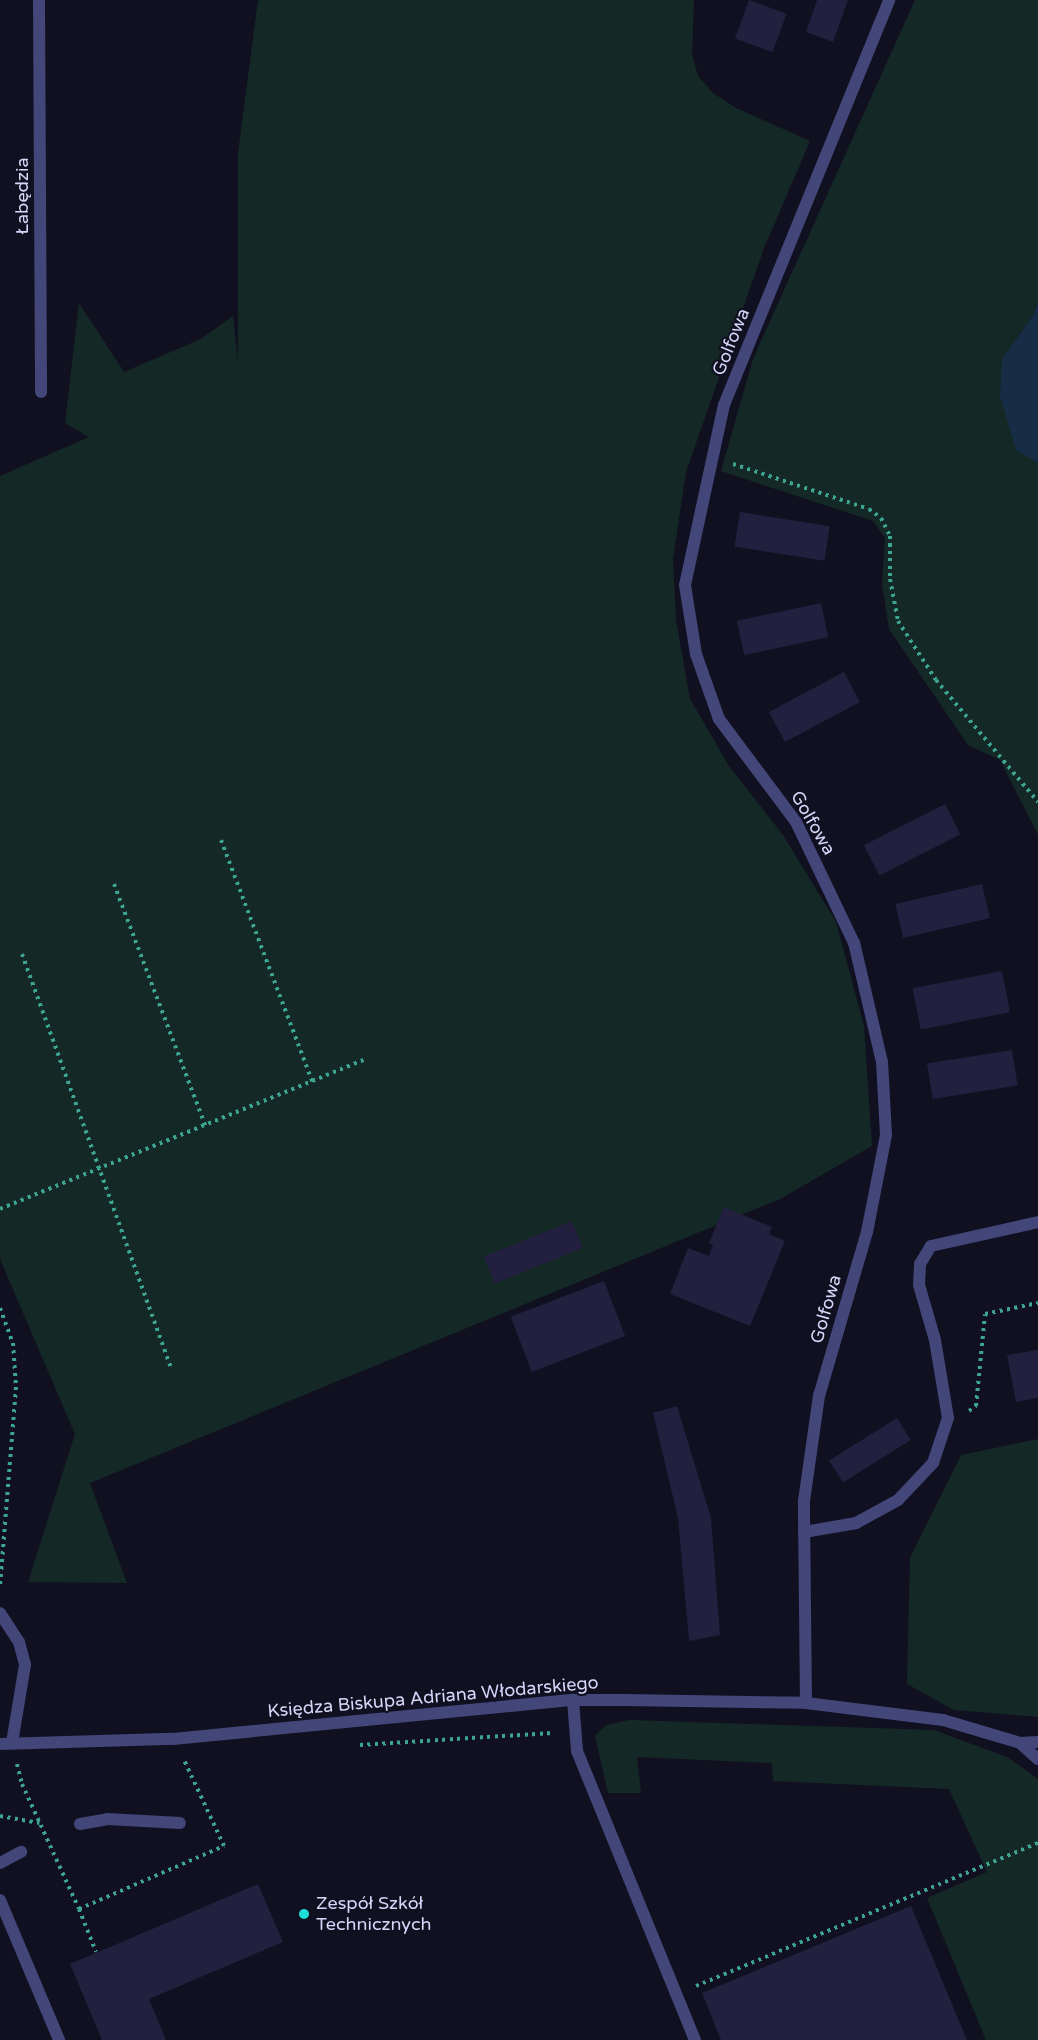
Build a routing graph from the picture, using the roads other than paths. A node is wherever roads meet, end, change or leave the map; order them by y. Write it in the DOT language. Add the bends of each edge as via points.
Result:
graph roads {
  1 [pos="39,0"];
  2 [pos="889,0"];
  3 [pos="41,392"];
  4 [pos="1038,1222"];
  5 [pos="804,1532"];
  6 [pos="0,1613"];
  7 [pos="573,1700"];
  8 [pos="806,1703"];
  9 [pos="1038,1742"];
  10 [pos="6,1743"];
  11 [pos="1020,1743"];
  12 [pos="1038,1759"];
  13 [pos="180,1823"];
  14 [pos="80,1824"];
  15 [pos="21,1852"];
  16 [pos="0,1863"];
  17 [pos="0,1900"];
  18 [pos="59,2040"];
  19 [pos="695,2040"];
  1 -- 3 [label="street, Łabędzia"];
  2 -- 5 [label="street, Golfowa" via="724,405 685,585 696,654 719,719 796,822 855,943 882,1062 886,1135 867,1232 819,1396 804,1501"];
  4 -- 5 [label="street" via="931,1246 920,1264 919,1285 935,1340 946,1427 933,1463 898,1500 856,1523"];
  5 -- 8 [label="street, Golfowa"];
  6 -- 10 [label="street" via="19,1642 25,1665"];
  7 -- 8 [label="street, Księdza Biskupa Adriana Włodarskiego"];
  7 -- 10 [label="street, Księdza Biskupa Adriana Włodarskiego" via="174,1738"];
  7 -- 19 [label="street" via="581,1761"];
  8 -- 11 [label="street, Księdza Biskupa Adriana Włodarskiego" via="943,1720"];
  9 -- 11 [label="street"];
  11 -- 12 [label="street, Księdza Biskupa Adriana Włodarskiego"];
  13 -- 14 [label="street" via="107,1819"];
  15 -- 16 [label="street"];
  17 -- 18 [label="street"];
}
